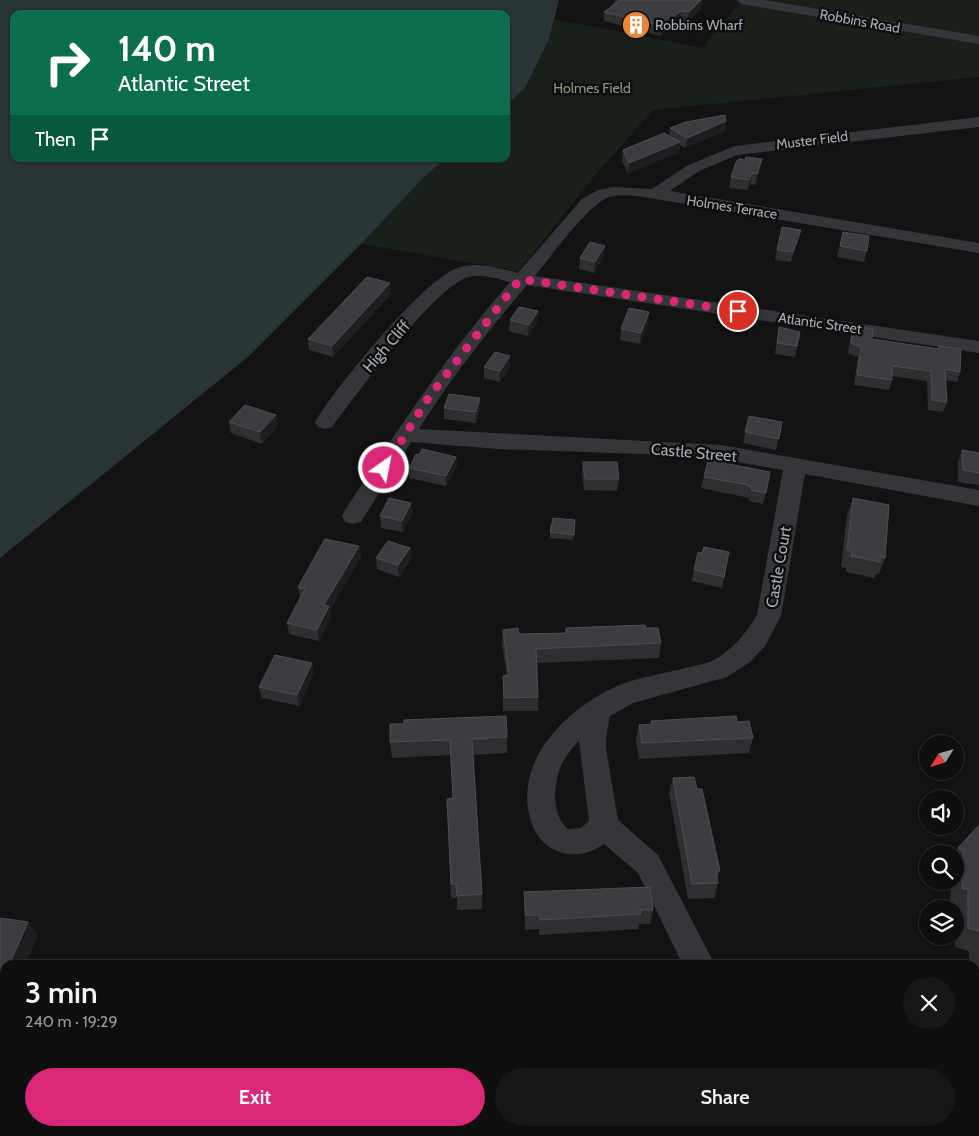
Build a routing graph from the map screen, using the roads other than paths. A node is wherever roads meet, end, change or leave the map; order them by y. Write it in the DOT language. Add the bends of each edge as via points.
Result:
graph roads {
  1 [pos="742,0"];
  2 [pos="979,40"];
  3 [pos="979,122"];
  4 [pos="656,194"];
  5 [pos="979,248"];
  6 [pos="453,276"];
  7 [pos="520,279"];
  8 [pos="979,347"];
  9 [pos="325,422"];
  10 [pos="405,435"];
  11 [pos="795,466"];
  12 [pos="979,498"];
  13 [pos="353,516"];
  14 [pos="598,710"];
  15 [pos="604,826"];
  16 [pos="696,960"];
  1 -- 2 [label="street, Robbins Road"];
  3 -- 4 [label="street, Muster Field" via="735,151 709,159 682,173"];
  4 -- 5 [label="street, Holmes Terrace"];
  4 -- 7 [label="street, Holmes Terrace" via="614,190 597,196"];
  6 -- 7 [label="street, Atlantic Street" via="480,272"];
  6 -- 9 [label="street, High Cliff" via="412,316"];
  7 -- 8 [label="street, Atlantic Street"];
  7 -- 10 [label="street, Holmes Terrace" via="435,389"];
  10 -- 11 [label="street, Castle Street" via="508,443 704,450"];
  10 -- 13 [label="street, Holmes Terrace"];
  11 -- 12 [label="street, Castle Street"];
  11 -- 14 [label="street, Castle Court" via="769,616 756,639 741,656 718,670 626,694"];
  14 -- 15 [label="street" via="592,734 602,790"];
  14 -- 15 [label="street, Castle Court" via="568,736 550,758 543,788 543,810 547,827 562,840 579,842 590,839"];
  15 -- 16 [label="street" via="648,864"];
}
